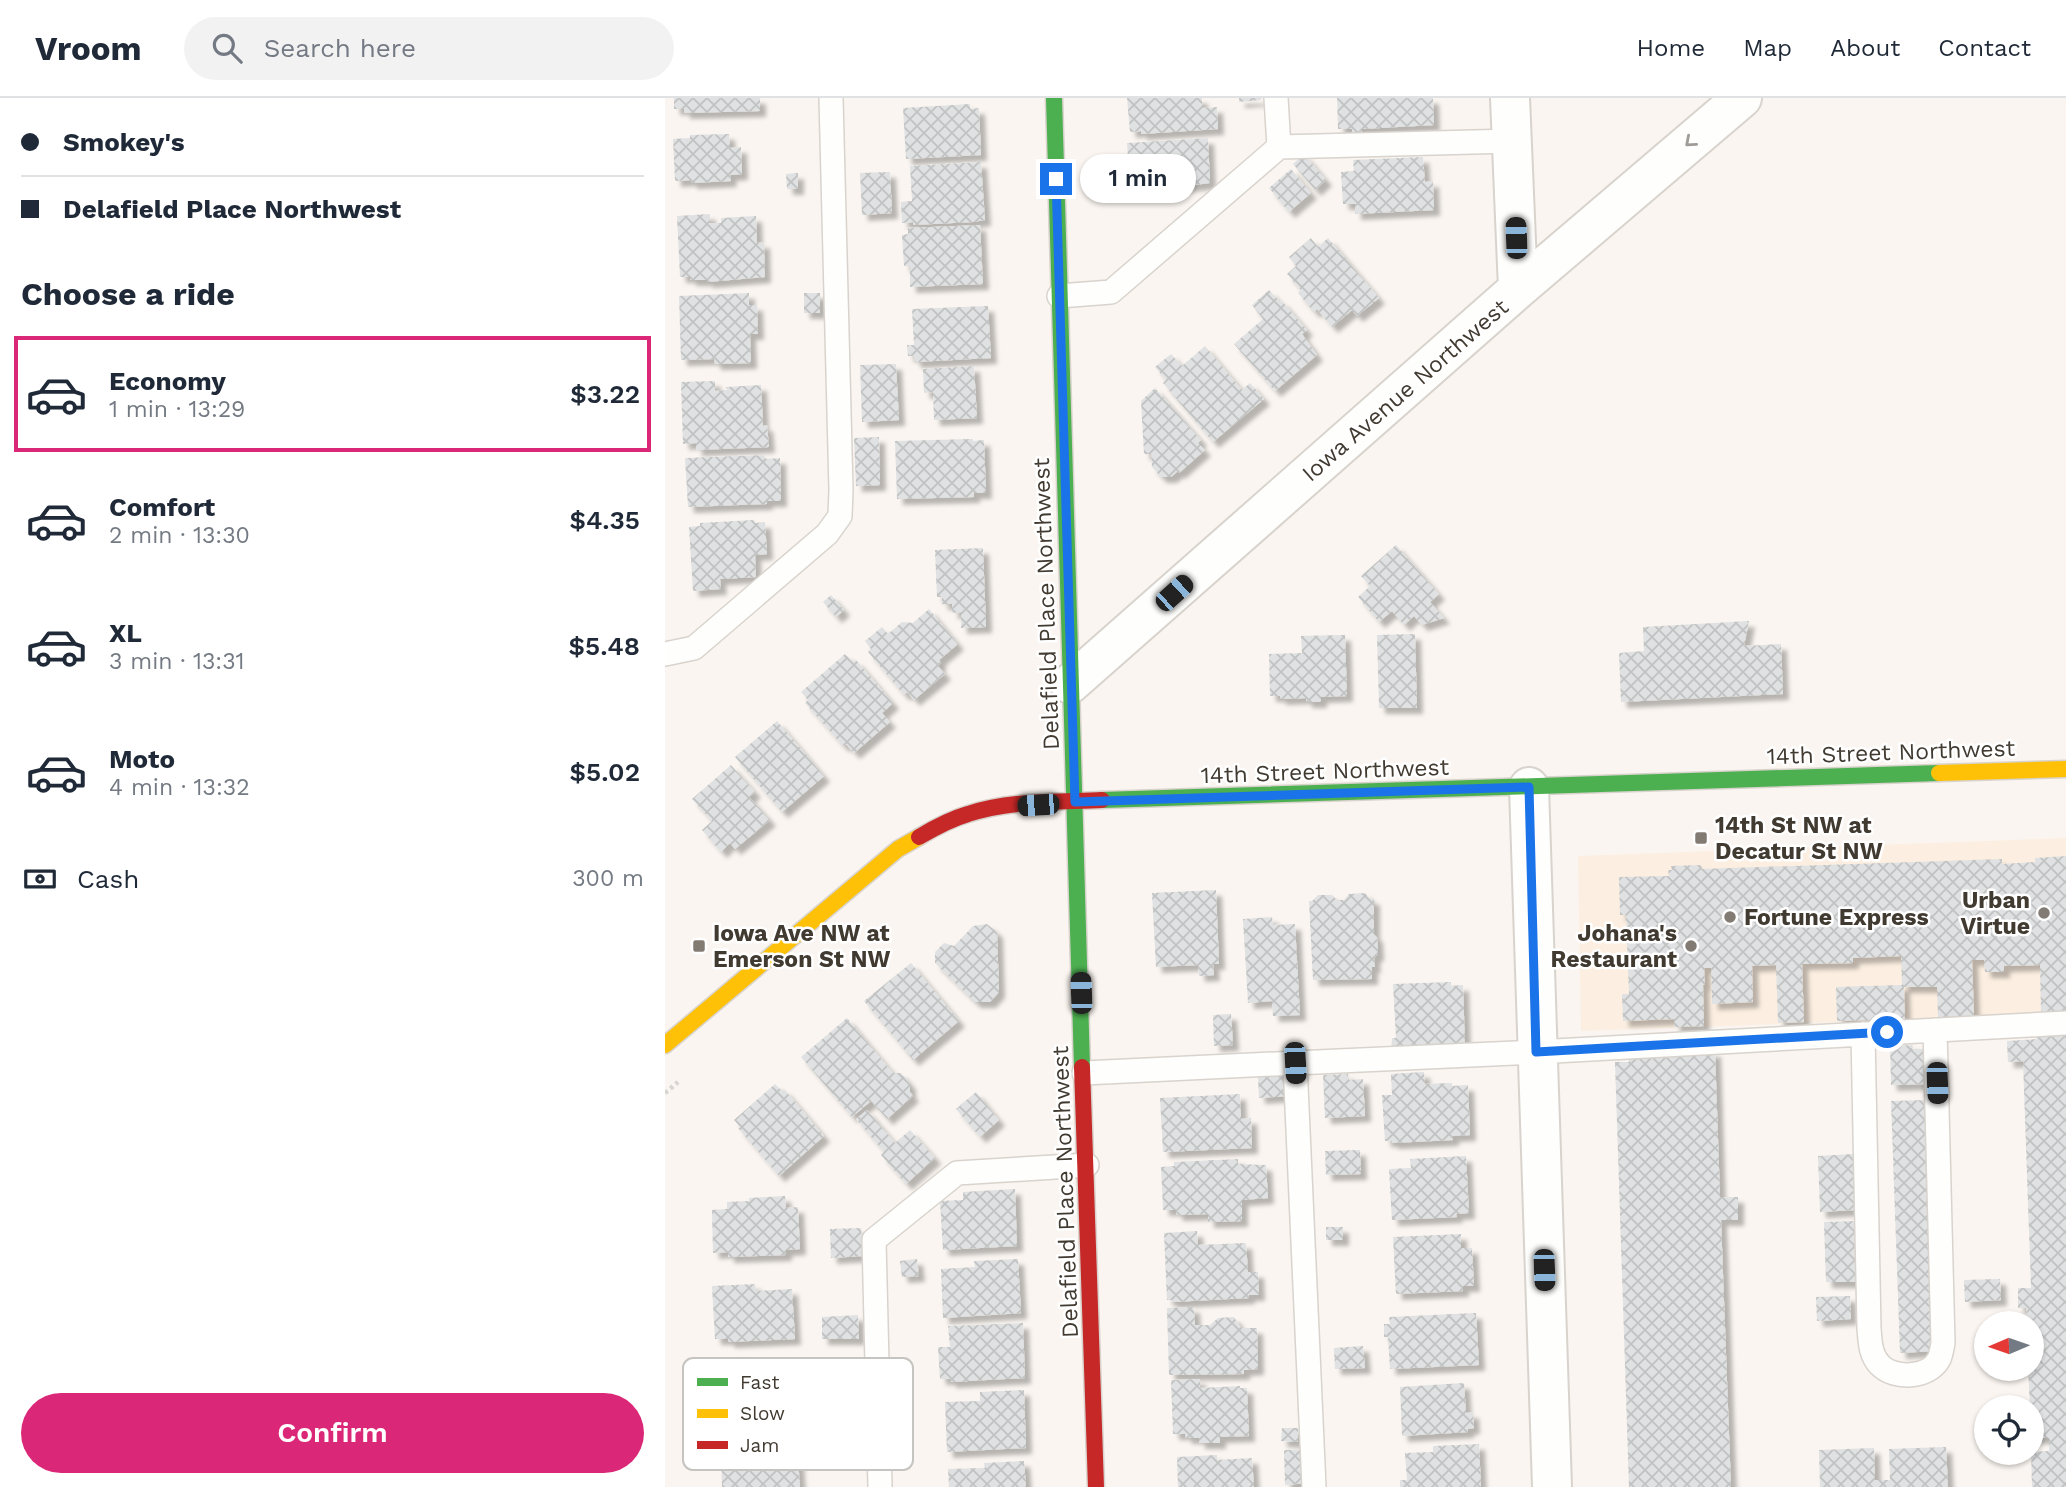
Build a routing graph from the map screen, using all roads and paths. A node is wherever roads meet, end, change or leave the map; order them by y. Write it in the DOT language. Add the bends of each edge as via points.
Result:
graph roads {
  1 [pos="831,98"];
  2 [pos="1054,98"];
  3 [pos="1276,98"];
  4 [pos="1510,98"];
  5 [pos="1742,98"];
  6 [pos="1512,141"];
  7 [pos="1279,147"];
  8 [pos="1518,289"];
  9 [pos="1059,296"];
  10 [pos="665,654"];
  11 [pos="1070,684"];
  12 [pos="2066,769"];
  13 [pos="1529,787"];
  14 [pos="1075,802"];
  15 [pos="2066,1023"];
  16 [pos="1935,1030"];
  17 [pos="1863,1034"];
  18 [pos="665,1045"];
  19 [pos="1536,1052"];
  20 [pos="1295,1063"];
  21 [pos="1084,1073"];
  22 [pos="683,1077"];
  23 [pos="665,1093"];
  24 [pos="1087,1165"];
  25 [pos="877,1358"];
  26 [pos="1096,1487"];
  27 [pos="1314,1487"];
  28 [pos="1552,1487"];
  1 -- 10 [label="lane" via="840,516 827,534 694,648"];
  2 -- 9 [label="street, Delafield Place Northwest"];
  3 -- 7 [label="lane"];
  4 -- 6 [label="street"];
  5 -- 8 [label="street, Iowa Avenue Northwest, one-way"];
  6 -- 7 [label="lane"];
  6 -- 8 [label="street"];
  7 -- 9 [label="lane" via="1111,292"];
  8 -- 11 [label="street, Iowa Avenue Northwest"];
  9 -- 11 [label="street, Delafield Place Northwest"];
  11 -- 14 [label="street, Delafield Place Northwest"];
  12 -- 13 [label="street, 14th Street Northwest"];
  13 -- 14 [label="street, 14th Street Northwest"];
  13 -- 19 [label="street"];
  14 -- 18 [label="street, 14th Street Northwest" via="968,813 898,849"];
  14 -- 21 [label="street, Delafield Place Northwest"];
  15 -- 16 [label="lane"];
  16 -- 17 [label="lane"];
  16 -- 17 [label="lane" via="1943,1343 1929,1370 1912,1375 1893,1374 1871,1351"];
  17 -- 19 [label="lane"];
  19 -- 20 [label="lane"];
  19 -- 28 [label="street"];
  20 -- 21 [label="lane"];
  20 -- 27 [label="lane"];
  21 -- 24 [label="street, Delafield Place Northwest"];
  22 -- 23 [label="path"];
  24 -- 25 [label="lane" via="957,1173 874,1240"];
  24 -- 26 [label="street, Delafield Place Northwest"];
}
